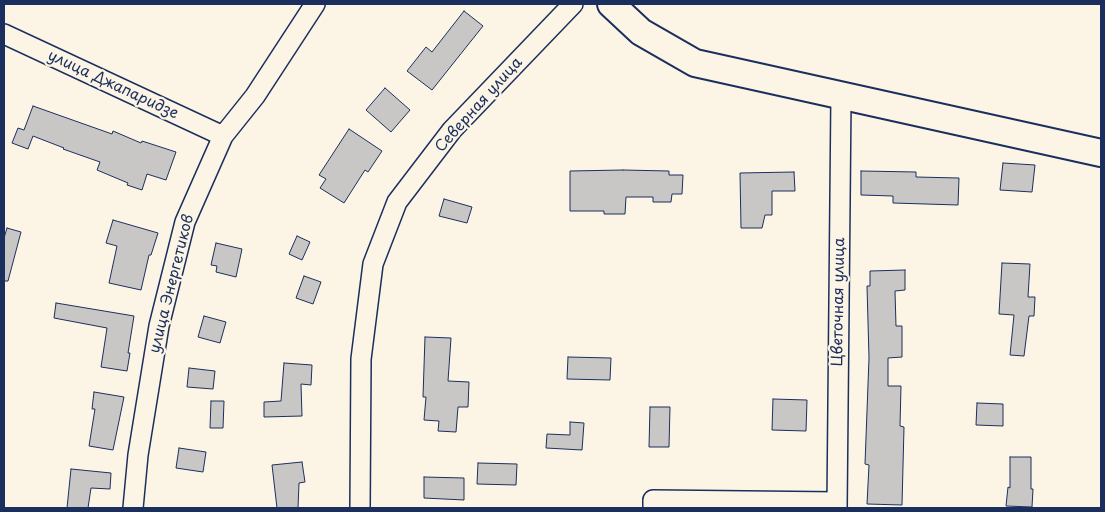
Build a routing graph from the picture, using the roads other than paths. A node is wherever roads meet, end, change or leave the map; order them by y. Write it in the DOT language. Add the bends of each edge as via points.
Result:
graph roads {
  1 [pos="315,4"];
  2 [pos="573,4"];
  3 [pos="612,4"];
  4 [pos="4,34"];
  5 [pos="841,97"];
  6 [pos="223,136"];
  7 [pos="1101,153"];
  8 [pos="837,505"];
  9 [pos="133,508"];
  10 [pos="360,508"];
  11 [pos="653,508"];
  1 -- 6 [label="street, улица Энергетиков" via="255,96"];
  2 -- 10 [label="street, Северная улица" via="452,130 398,202 373,264 362,350"];
  3 -- 5 [label="main road" via="641,32 695,63"];
  4 -- 6 [label="street, улица Джапаридзе"];
  5 -- 7 [label="main road"];
  5 -- 8 [label="street, Цветочная улица"];
  6 -- 9 [label="street, улица Энергетиков" via="185,222 159,326 138,455"];
  8 -- 11 [label="street" via="653,500"];
}
